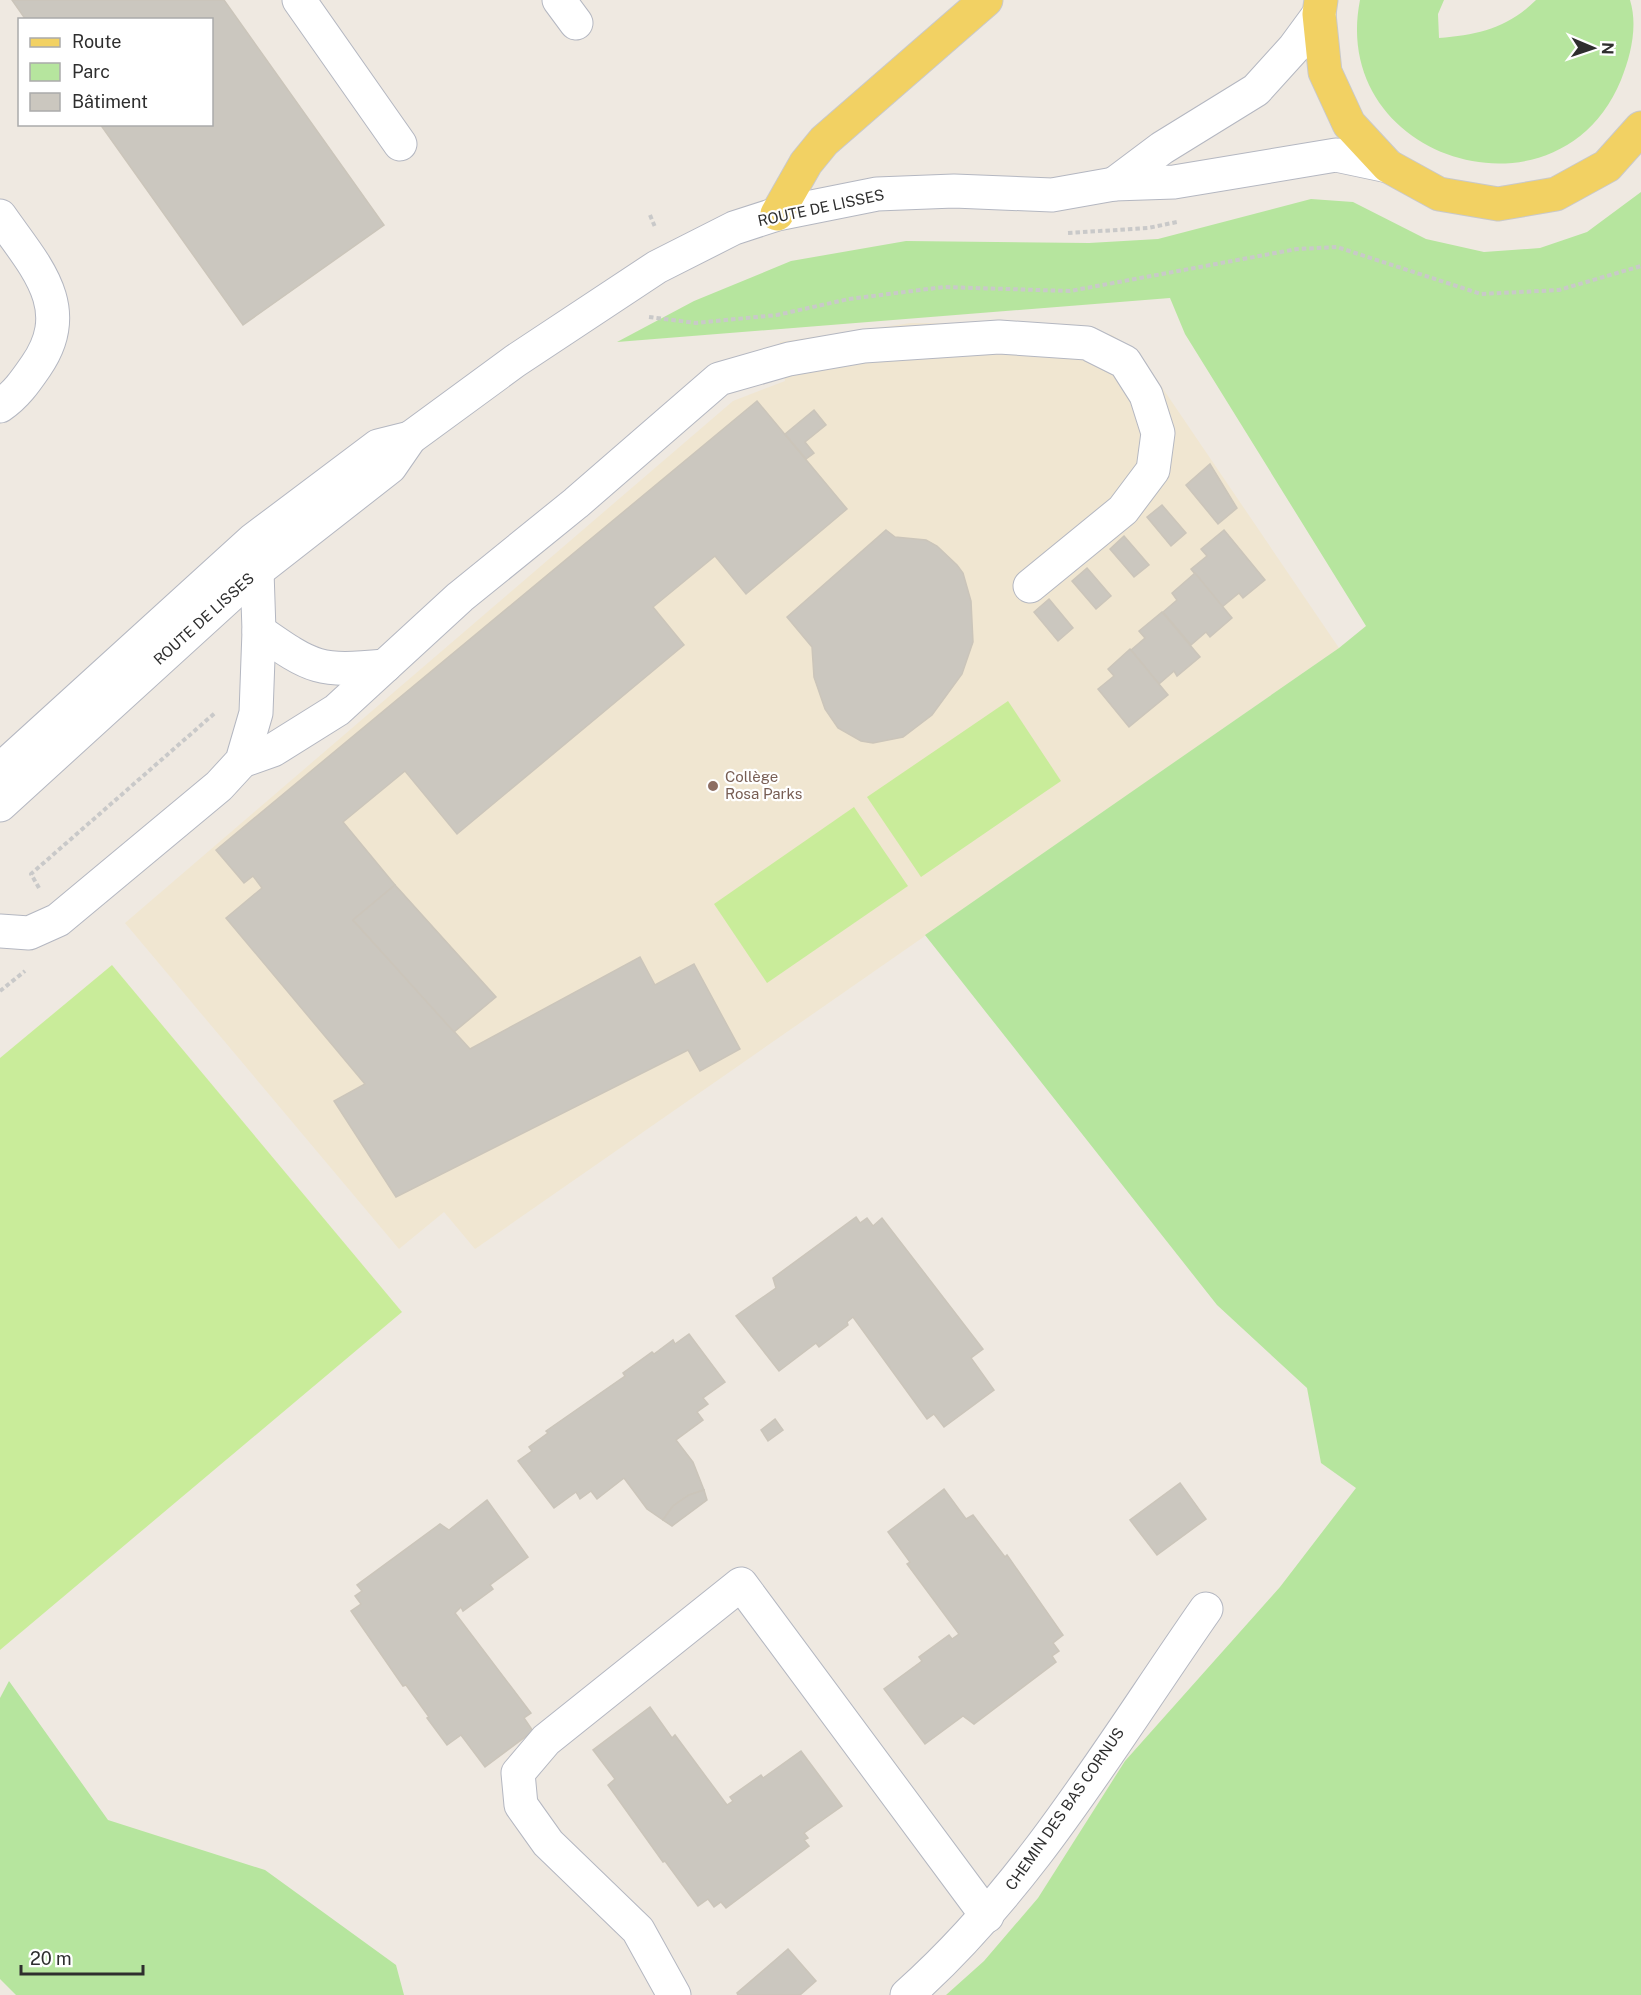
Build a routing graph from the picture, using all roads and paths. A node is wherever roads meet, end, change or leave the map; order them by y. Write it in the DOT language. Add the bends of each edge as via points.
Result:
graph roads {
  1 [pos="299,0"];
  2 [pos="986,0"];
  3 [pos="1320,7"];
  4 [pos="1641,128"];
  5 [pos="400,144"];
  6 [pos="1388,166"];
  7 [pos="1114,184"];
  8 [pos="777,214"];
  9 [pos="0,216"];
  10 [pos="1187,219"];
  11 [pos="1060,233"];
  12 [pos="1641,266"];
  13 [pos="644,317"];
  14 [pos="0,406"];
  15 [pos="410,438"];
  16 [pos="257,571"];
  17 [pos="1030,586"];
  18 [pos="259,631"];
  19 [pos="385,666"];
  20 [pos="218,710"];
  21 [pos="242,761"];
  22 [pos="0,770"];
  23 [pos="0,806"];
  24 [pos="58,920"];
  25 [pos="0,931"];
  26 [pos="1206,1609"];
  27 [pos="987,1916"];
  28 [pos="663,1989"];
  29 [pos="907,1995"];
  1 -- 5 [label="street"];
  2 -- 8 [label="main road" via="824,141 806,163"];
  3 -- 6 [label="main road" via="1325,72 1349,124"];
  3 -- 7 [label="street" via="1294,48 1256,90 1162,148"];
  4 -- 6 [label="main road" via="1607,166 1556,194 1498,204 1439,194"];
  6 -- 7 [label="street, ROUTE DE LISSES" via="1336,154 1174,182"];
  7 -- 8 [label="street, ROUTE DE LISSES" via="1052,195 954,191 877,194"];
  8 -- 15 [label="street, ROUTE DE LISSES" via="734,228 657,267 515,361"];
  9 -- 14 [label="street" via="46,284 55,317 49,348 17,394"];
  10 -- 11 [label="path" via="1148,228"];
  12 -- 13 [label="path" via="1559,290 1481,294 1337,247 1297,249 1070,291 944,287 849,299 765,317 696,323"];
  15 -- 16 [label="street, ROUTE DE LISSES" via="390,467"];
  15 -- 22 [label="street, ROUTE DE LISSES" via="378,446 253,540"];
  16 -- 18 [label="street"];
  16 -- 23 [label="street, ROUTE DE LISSES"];
  17 -- 19 [label="street" via="1123,510 1153,470 1158,433 1146,395 1125,362 1088,343 999,337 864,346 789,359 719,379 460,597"];
  18 -- 19 [label="street" via="295,658 315,667"];
  18 -- 21 [label="street" via="256,713"];
  19 -- 21 [label="street" via="337,710 273,750"];
  20 -- 24 [label="path" via="31,874"];
  21 -- 24 [label="street" via="219,786"];
  24 -- 25 [label="street" via="29,933"];
  26 -- 27 [label="street, CHEMIN DES BAS CORNUS" via="1038,1851"];
  27 -- 28 [label="street" via="741,1584 546,1740 518,1773 521,1805 567,1875 638,1930"];
  27 -- 29 [label="street, CHEMIN DES BAS CORNUS"];
}
